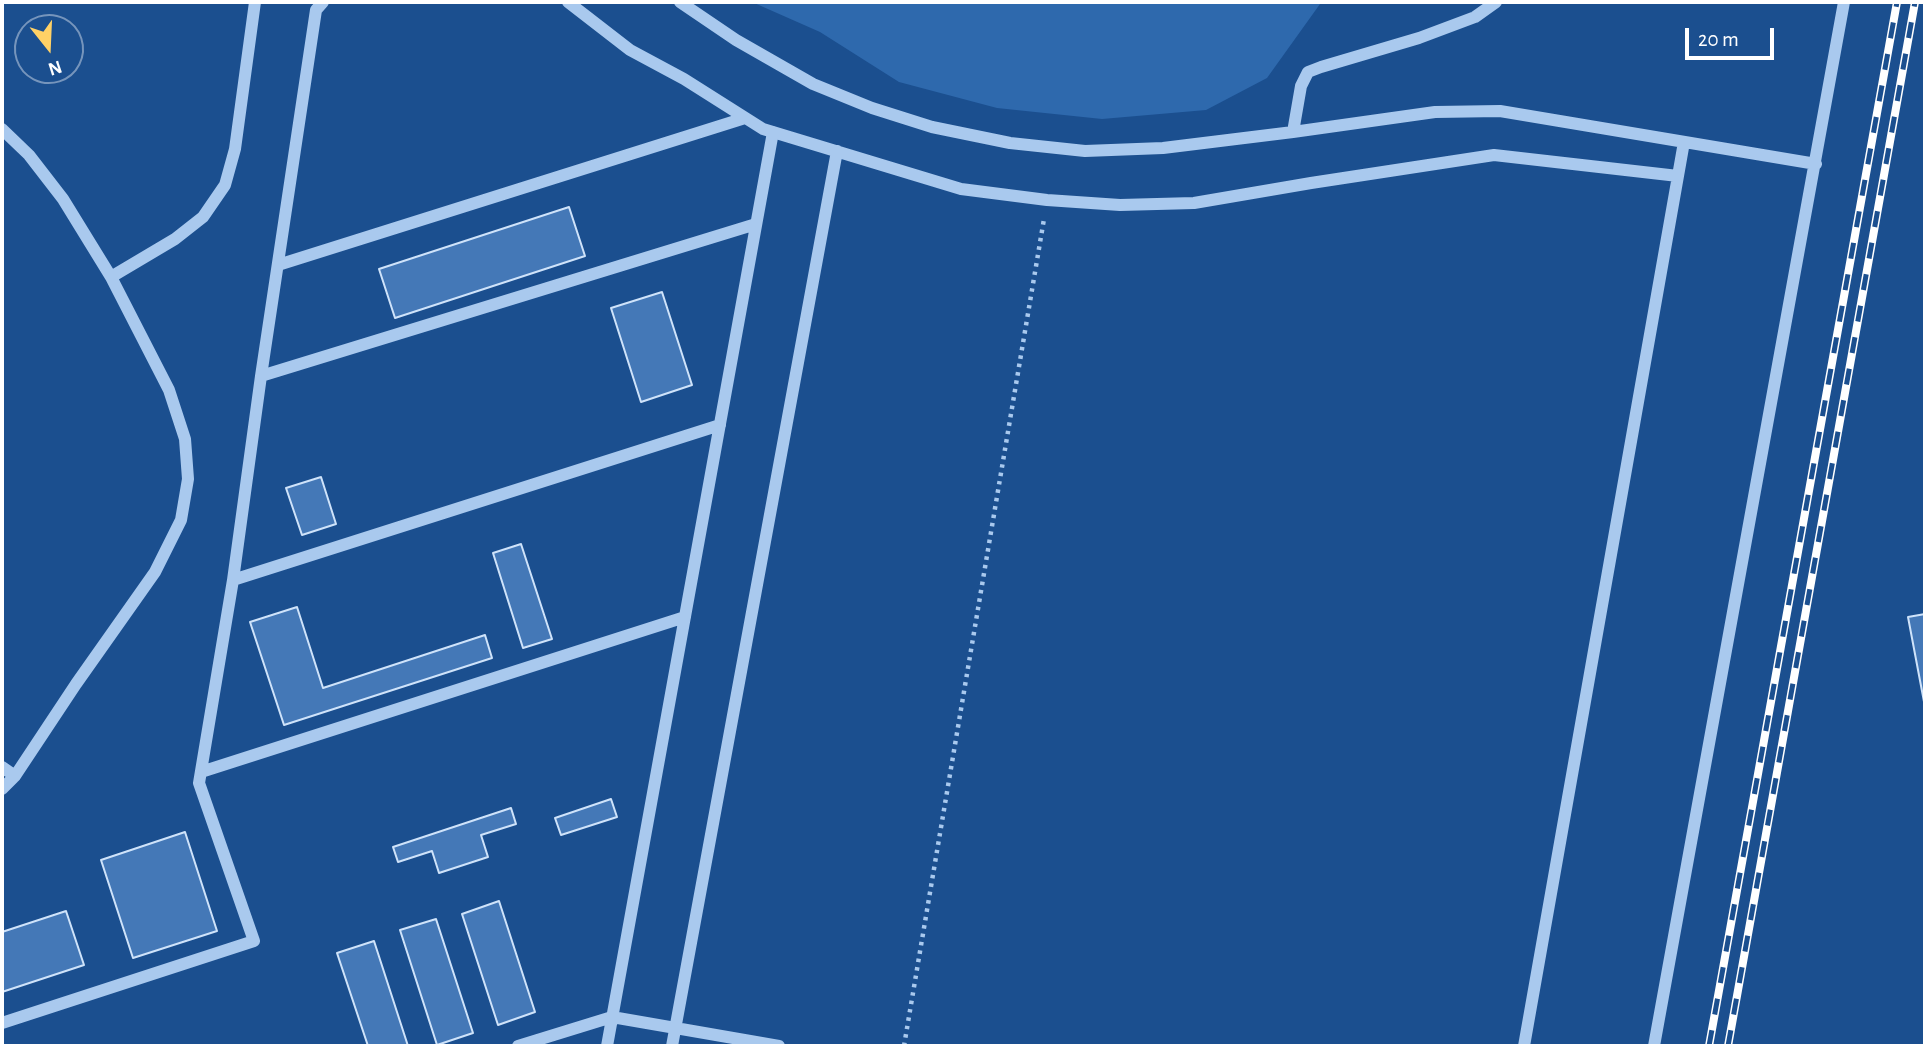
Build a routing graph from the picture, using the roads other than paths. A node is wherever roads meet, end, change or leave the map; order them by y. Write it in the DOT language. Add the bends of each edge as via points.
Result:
graph roads {
  1 [pos="255,2"];
  2 [pos="323,2"];
  3 [pos="568,2"];
  4 [pos="680,2"];
  5 [pos="1496,2"];
  6 [pos="1844,2"];
  7 [pos="745,117"];
  8 [pos="2,129"];
  9 [pos="773,132"];
  10 [pos="1293,132"];
  11 [pos="1684,142"];
  12 [pos="837,151"];
  13 [pos="1815,164"];
  14 [pos="1678,176"];
  15 [pos="756,224"];
  16 [pos="278,265"];
  17 [pos="111,277"];
  18 [pos="261,376"];
  19 [pos="720,425"];
  20 [pos="233,580"];
  21 [pos="685,617"];
  22 [pos="2,767"];
  23 [pos="201,772"];
  24 [pos="15,776"];
  25 [pos="2,789"];
  26 [pos="612,1017"];
  27 [pos="2,1023"];
  28 [pos="676,1028"];
  29 [pos="518,1046"];
  30 [pos="607,1046"];
  31 [pos="672,1046"];
  32 [pos="779,1046"];
  33 [pos="1524,1046"];
  34 [pos="1654,1046"];
  1 -- 17 [label="street" via="235,149 225,185 203,217 185,232"];
  2 -- 16 [label="street" via="316,10"];
  3 -- 7 [label="street" via="630,50"];
  4 -- 10 [label="street" via="813,84 932,128 1084,151 1163,148"];
  5 -- 10 [label="street" via="1475,17 1308,72"];
  6 -- 13 [label="street"];
  7 -- 9 [label="street"];
  7 -- 16 [label="street"];
  8 -- 17 [label="street" via="29,155 63,200"];
  9 -- 12 [label="street"];
  9 -- 15 [label="street"];
  10 -- 11 [label="street" via="1435,112 1500,111"];
  11 -- 13 [label="street"];
  11 -- 14 [label="street"];
  12 -- 14 [label="street" via="961,189 1120,205 1194,203 1494,155"];
  12 -- 28 [label="street"];
  13 -- 34 [label="street"];
  14 -- 33 [label="street"];
  15 -- 18 [label="street"];
  15 -- 19 [label="street"];
  16 -- 18 [label="street"];
  17 -- 24 [label="street" via="169,390 185,439 188,479 181,520 155,572"];
  18 -- 20 [label="street"];
  19 -- 20 [label="street"];
  19 -- 21 [label="street"];
  20 -- 23 [label="street"];
  21 -- 23 [label="street"];
  21 -- 26 [label="street"];
  22 -- 24 [label="street"];
  23 -- 27 [label="street" via="199,783 254,941"];
  24 -- 25 [label="street"];
  26 -- 28 [label="street"];
  26 -- 29 [label="street"];
  26 -- 30 [label="street"];
  28 -- 31 [label="street"];
  28 -- 32 [label="street"];
}
